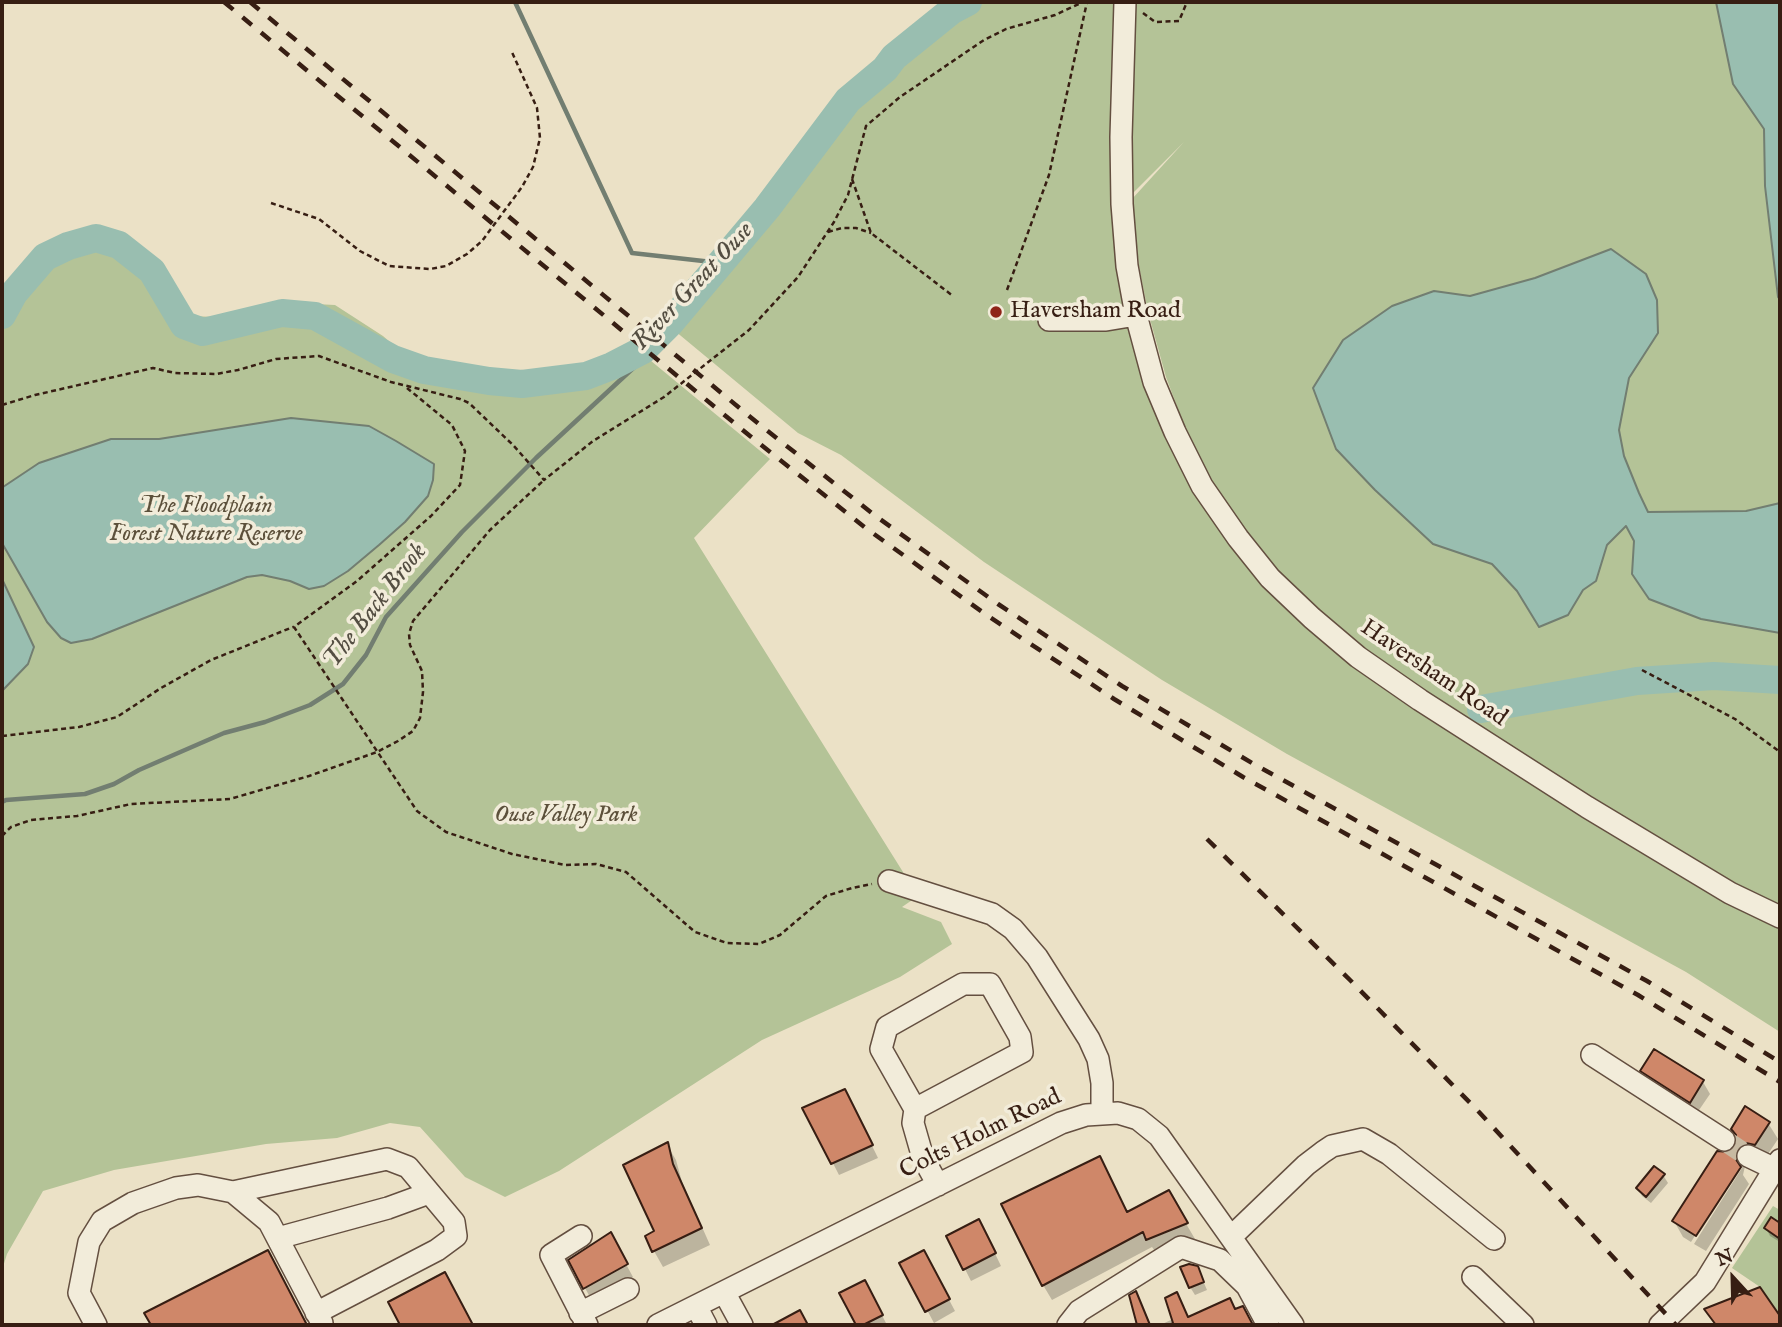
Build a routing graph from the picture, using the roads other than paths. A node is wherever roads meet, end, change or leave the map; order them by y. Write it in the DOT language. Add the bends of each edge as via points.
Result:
graph roads {
  1 [pos="1125,2"];
  2 [pos="1136,315"];
  3 [pos="1049,320"];
  4 [pos="889,881"];
  5 [pos="1780,917"];
  6 [pos="1592,1055"];
  7 [pos="915,1110"];
  8 [pos="1102,1114"];
  9 [pos="1724,1140"];
  10 [pos="1748,1156"];
  11 [pos="1775,1179"];
  12 [pos="938,1185"];
  13 [pos="233,1192"];
  14 [pos="429,1193"];
  15 [pos="581,1236"];
  16 [pos="1231,1237"];
  17 [pos="278,1238"];
  18 [pos="1494,1239"];
  19 [pos="1473,1277"];
  20 [pos="628,1289"];
  21 [pos="724,1293"];
  22 [pos="701,1316"];
  23 [pos="320,1319"];
  24 [pos="583,1319"];
  25 [pos="96,1325"];
  26 [pos="658,1325"];
  27 [pos="742,1325"];
  28 [pos="1068,1325"];
  29 [pos="1268,1325"];
  30 [pos="1293,1325"];
  31 [pos="1523,1325"];
  32 [pos="1660,1325"];
  1 -- 2 [label="street, Haversham Road" via="1122,204"];
  2 -- 3 [label="street"];
  2 -- 5 [label="street, Haversham Road" via="1154,382 1202,485 1270,578 1312,618 1357,657 1587,807 1730,893"];
  4 -- 8 [label="street" via="992,914 1013,929 1037,957 1089,1039 1098,1059"];
  6 -- 9 [label="street"];
  7 -- 7 [label="street" via="1022,1052 1020,1037 990,984 963,984 887,1027 881,1049"];
  7 -- 12 [label="street" via="919,1146"];
  8 -- 12 [label="street, Colts Holm Road" via="1061,1123"];
  8 -- 16 [label="street, Colts Holm Road" via="1138,1119 1159,1136"];
  10 -- 11 [label="street"];
  11 -- 32 [label="street" via="1705,1282"];
  12 -- 21 [label="street, Colts Holm Road"];
  13 -- 14 [label="street" via="387,1159 408,1167"];
  13 -- 17 [label="street" via="270,1222"];
  13 -- 25 [label="street" via="198,1185 176,1188 133,1203 102,1221 89,1242 79,1293"];
  14 -- 17 [label="street"];
  14 -- 23 [label="street" via="454,1222 456,1236"];
  15 -- 24 [label="street" via="551,1255"];
  16 -- 18 [label="street" via="1323,1152 1363,1139 1389,1154"];
  16 -- 30 [label="street, Colts Holm Road"];
  17 -- 23 [label="street"];
  19 -- 31 [label="street"];
  20 -- 24 [label="street"];
  21 -- 22 [label="street, Colts Holm Road"];
  21 -- 27 [label="street"];
  22 -- 26 [label="street, Colts Holm Road"];
  28 -- 29 [label="street" via="1079,1311 1181,1247 1220,1260 1247,1286"];
}
